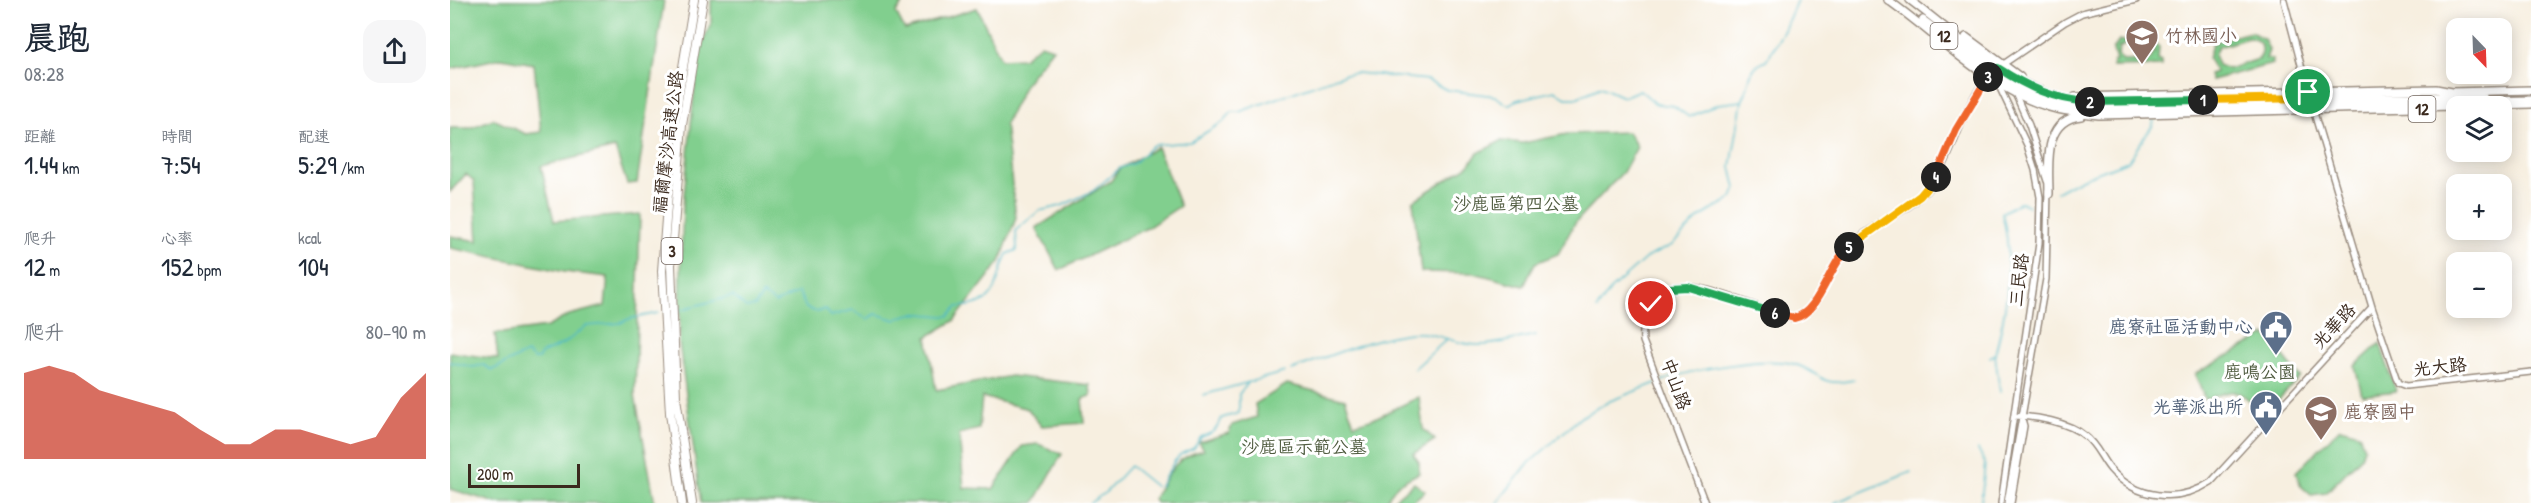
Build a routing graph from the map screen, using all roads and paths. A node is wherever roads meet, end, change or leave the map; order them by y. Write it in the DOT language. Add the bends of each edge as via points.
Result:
graph roads {
  1 [pos="694,0"];
  2 [pos="703,0"];
  3 [pos="1892,0"];
  4 [pos="1910,0"];
  5 [pos="1915,0"];
  6 [pos="2136,0"];
  7 [pos="2284,0"];
  8 [pos="1995,71"];
  9 [pos="2006,74"];
  10 [pos="2010,82"];
  11 [pos="1998,84"];
  12 [pos="2531,90"];
  13 [pos="2013,91"];
  14 [pos="2531,95"];
  15 [pos="2448,96"];
  16 [pos="2479,96"];
  17 [pos="2512,96"];
  18 [pos="2446,99"];
  19 [pos="2512,99"];
  20 [pos="2531,99"];
  21 [pos="2310,101"];
  22 [pos="2446,103"];
  23 [pos="2512,103"];
  24 [pos="2531,104"];
  25 [pos="2099,115"];
  26 [pos="2049,194"];
  27 [pos="2049,219"];
  28 [pos="2040,220"];
  29 [pos="2372,307"];
  30 [pos="2030,318"];
  31 [pos="2038,318"];
  32 [pos="2531,372"];
  33 [pos="2014,416"];
  34 [pos="2022,416"];
  35 [pos="682,503"];
  36 [pos="692,503"];
  37 [pos="1704,503"];
  38 [pos="2001,503"];
  39 [pos="2009,503"];
  1 -- 35 [label="highway, 福爾摩沙高速公路 / 3" via="673,128 662,271 670,413"];
  2 -- 36 [label="highway, 福爾摩沙高速公路 / 3" via="682,124 671,266 676,398"];
  3 -- 8 [label="main road, 12"];
  3 -- 8 [label="main road, 12"];
  4 -- 8 [label="main road, 12"];
  5 -- 8 [label="main road, 12"];
  6 -- 8 [label="street, 中山路" via="2065,21"];
  7 -- 21 [label="street, 光華路"];
  8 -- 9 [label="main road, 12"];
  8 -- 10 [label="main road, 12"];
  8 -- 11 [label="main road, 12"];
  8 -- 21 [label="main road, 12" via="2076,97"];
  8 -- 37 [label="street, 中山路" via="1956,130 1928,189 1843,252 1813,306 1802,316 1789,318 1700,289 1678,286 1663,292 1647,309 1642,325 1644,341"];
  9 -- 10 [label="street, 三民路"];
  9 -- 21 [label="main road, 12" via="2037,91 2072,101"];
  10 -- 13 [label="street, 三民路"];
  10 -- 21 [label="main road, 12" via="2040,99 2081,108"];
  11 -- 13 [label="main road, 12"];
  11 -- 28 [label="street, 三民路" via="2035,170"];
  12 -- 16 [label="main road, 12"];
  13 -- 25 [label="main road, 12" via="2057,110"];
  13 -- 26 [label="street, 三民路" via="2039,153"];
  14 -- 17 [label="main road, 12"];
  15 -- 21 [label="main road, 12" via="2436,89"];
  18 -- 21 [label="main road, 12"];
  19 -- 20 [label="main road, 12"];
  21 -- 22 [label="main road, 12" via="2436,109"];
  21 -- 25 [label="main road, 12" via="2304,110"];
  21 -- 29 [label="street, 光華路"];
  23 -- 24 [label="main road, 12"];
  25 -- 26 [label="main road" via="2071,117 2057,128 2050,142"];
  26 -- 27 [label="street, 三民路"];
  27 -- 28 [label="street"];
  27 -- 31 [label="street, 三民路" via="2046,279"];
  28 -- 30 [label="street, 三民路"];
  29 -- 32 [label="street, 光大路" via="2395,379 2401,385"];
  29 -- 34 [label="street, 光華路" via="2208,485 2176,501 2135,490 2115,474 2093,443 2074,429"];
  30 -- 31 [label="street"];
  30 -- 33 [label="street, 三民路"];
  31 -- 34 [label="street, 三民路"];
  33 -- 34 [label="street, 光華路"];
  33 -- 38 [label="street, 三民路"];
  34 -- 39 [label="street, 三民路"];
}
